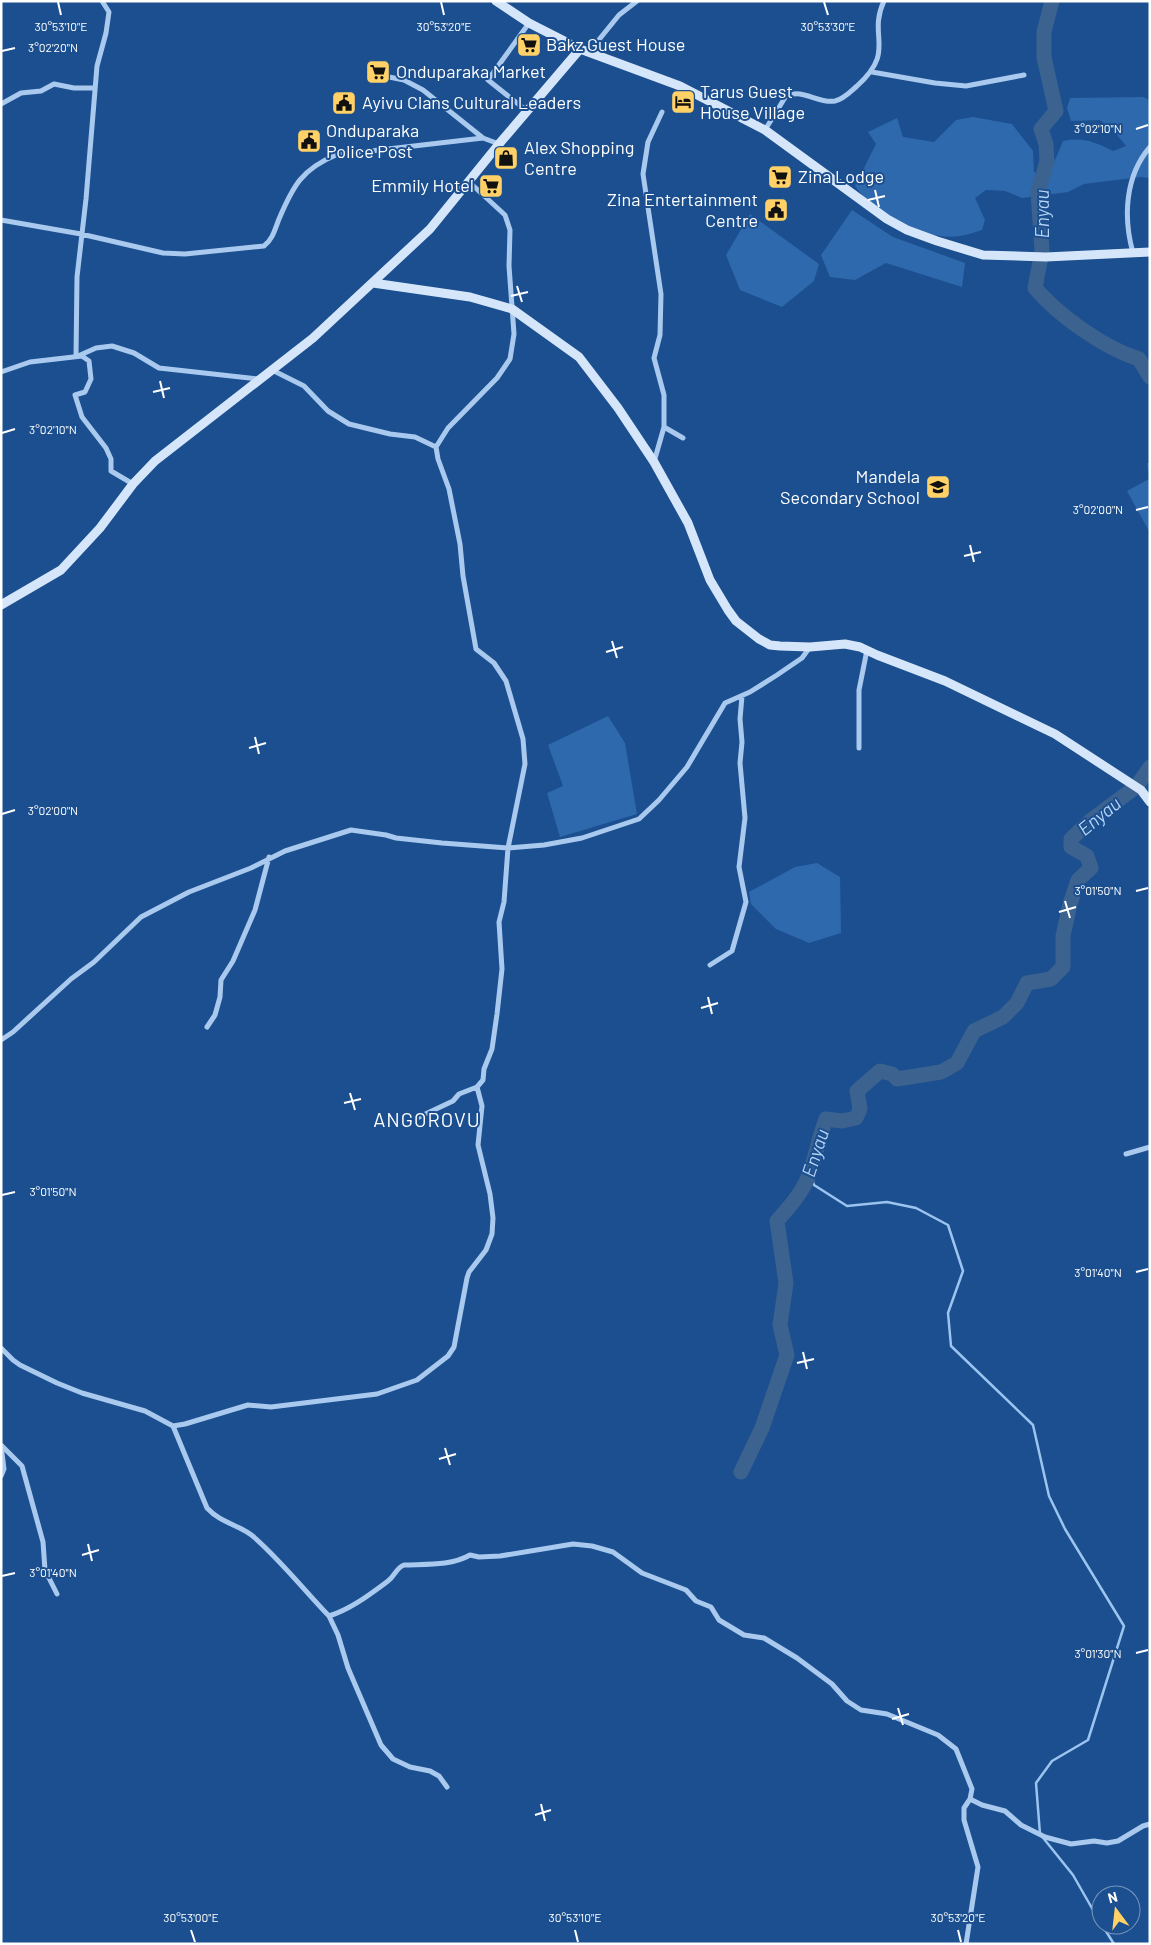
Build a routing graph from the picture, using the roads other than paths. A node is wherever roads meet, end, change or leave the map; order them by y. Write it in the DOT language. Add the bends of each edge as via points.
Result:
graph roads {
  1 [pos="102,1"];
  2 [pos="496,1"];
  3 [pos="637,1"];
  4 [pos="884,1"];
  5 [pos="529,23"];
  6 [pos="584,50"];
  7 [pos="872,72"];
  8 [pos="379,75"];
  9 [pos="1024,75"];
  10 [pos="94,88"];
  11 [pos="1,104"];
  12 [pos="528,112"];
  13 [pos="662,112"];
  14 [pos="766,130"];
  15 [pos="483,138"];
  16 [pos="499,144"];
  17 [pos="1150,147"];
  18 [pos="468,182"];
  19 [pos="1,220"];
  20 [pos="81,234"];
  21 [pos="1150,252"];
  22 [pos="1133,253"];
  23 [pos="373,283"];
  24 [pos="512,309"];
  25 [pos="76,357"];
  26 [pos="272,370"];
  27 [pos="1,372"];
  28 [pos="258,379"];
  29 [pos="664,427"];
  30 [pos="683,438"];
  31 [pos="436,447"];
  32 [pos="654,462"];
  33 [pos="133,484"];
  34 [pos="1,605"];
  35 [pos="810,648"];
  36 [pos="867,650"];
  37 [pos="742,696"];
  38 [pos="860,748"];
  39 [pos="1150,802"];
  40 [pos="508,848"];
  41 [pos="269,857"];
  42 [pos="710,965"];
  43 [pos="207,1027"];
  44 [pos="1,1040"];
  45 [pos="477,1087"];
  46 [pos="417,1118"];
  47 [pos="1150,1147"];
  48 [pos="1126,1154"];
  49 [pos="1,1348"];
  50 [pos="173,1426"];
  51 [pos="1,1445"];
  52 [pos="1,1476"];
  53 [pos="57,1594"];
  54 [pos="329,1616"];
  55 [pos="447,1787"];
  56 [pos="970,1799"];
  57 [pos="1150,1824"];
  58 [pos="966,1944"];
  1 -- 10 [label="street" via="109,12"];
  2 -- 5 [label="street"];
  3 -- 6 [label="street"];
  4 -- 7 [label="street" via="878,20 880,51"];
  5 -- 6 [label="street"];
  5 -- 12 [label="street" via="488,80"];
  6 -- 12 [label="street"];
  6 -- 14 [label="street" via="680,86"];
  7 -- 9 [label="street" via="966,86"];
  7 -- 14 [label="street" via="844,98 837,100 795,93 786,96"];
  8 -- 15 [label="street" via="404,80 423,90"];
  10 -- 11 [label="street" via="54,84 41,91 21,93"];
  10 -- 20 [label="street"];
  12 -- 16 [label="street"];
  13 -- 29 [label="street" via="648,142 643,174 661,294 660,335 654,358 664,395"];
  14 -- 22 [label="street" via="887,219 937,241 983,255 1042,257"];
  15 -- 16 [label="street"];
  15 -- 20 [label="street" via="336,156 319,162 294,188 272,237 264,246 186,254 163,253"];
  16 -- 18 [label="street"];
  17 -- 22 [label="street" via="1138,163 1128,199 1128,231"];
  18 -- 23 [label="street" via="430,229"];
  18 -- 24 [label="street" via="505,215 510,230"];
  19 -- 20 [label="street"];
  20 -- 25 [label="street"];
  21 -- 22 [label="street"];
  23 -- 24 [label="street" via="470,297"];
  23 -- 26 [label="street" via="313,338"];
  24 -- 31 [label="street" via="514,334 510,359 497,378 448,428"];
  24 -- 32 [label="street" via="579,357"];
  25 -- 27 [label="street" via="30,362"];
  25 -- 28 [label="street" via="96,348 112,346 134,352 159,368"];
  25 -- 33 [label="street" via="82,356 89,361 91,379 85,392 75,396 82,417 106,448 111,459 111,471"];
  26 -- 28 [label="street"];
  26 -- 31 [label="street" via="304,386 328,411 349,424 415,437"];
  28 -- 33 [label="street" via="155,461"];
  29 -- 30 [label="street"];
  29 -- 32 [label="street"];
  31 -- 40 [label="street" via="460,544 476,649 494,663 506,681 523,739 525,764"];
  32 -- 35 [label="street" via="688,523 710,580 736,621 770,645"];
  33 -- 34 [label="street" via="100,528 61,570"];
  35 -- 36 [label="street" via="845,644"];
  35 -- 37 [label="street" via="802,658"];
  36 -- 38 [label="street" via="859,690"];
  36 -- 39 [label="street" via="945,681 1055,734 1142,790"];
  37 -- 40 [label="street" via="721,708 687,767 639,819 582,838"];
  37 -- 42 [label="street" via="740,763 745,818 739,868 746,902 732,951"];
  40 -- 41 [label="street" via="408,840 351,830"];
  40 -- 45 [label="street" via="504,902 499,922 502,969 497,1014 492,1049 483,1080"];
  41 -- 43 [label="street" via="255,910 221,980 215,1015"];
  41 -- 44 [label="street" via="141,917 94,962"];
  45 -- 46 [label="street"];
  45 -- 50 [label="street" via="482,1106 478,1145 492,1207 492,1234 486,1250 466,1278 454,1347 448,1356 417,1380 377,1394 281,1406 248,1405"];
  47 -- 48 [label="street"];
  49 -- 50 [label="street" via="20,1365 57,1383 145,1411"];
  50 -- 54 [label="street" via="207,1508 216,1518 254,1537"];
  51 -- 52 [label="street" via="4,1469"];
  51 -- 53 [label="street" via="22,1466 42,1542 45,1570"];
  54 -- 55 [label="street" via="381,1745 401,1764 430,1770"];
  54 -- 56 [label="street" via="364,1598 404,1565 440,1564 470,1555 500,1556 567,1544 592,1546 613,1552 642,1573 686,1590 696,1601 711,1607 719,1620 744,1635 764,1638 797,1658 861,1710 887,1714 938,1734 956,1749 972,1789"];
  56 -- 57 [label="street" via="1006,1811 1021,1824 1071,1844 1107,1843"];
  56 -- 58 [label="street" via="964,1808 964,1820 978,1867"];
}
